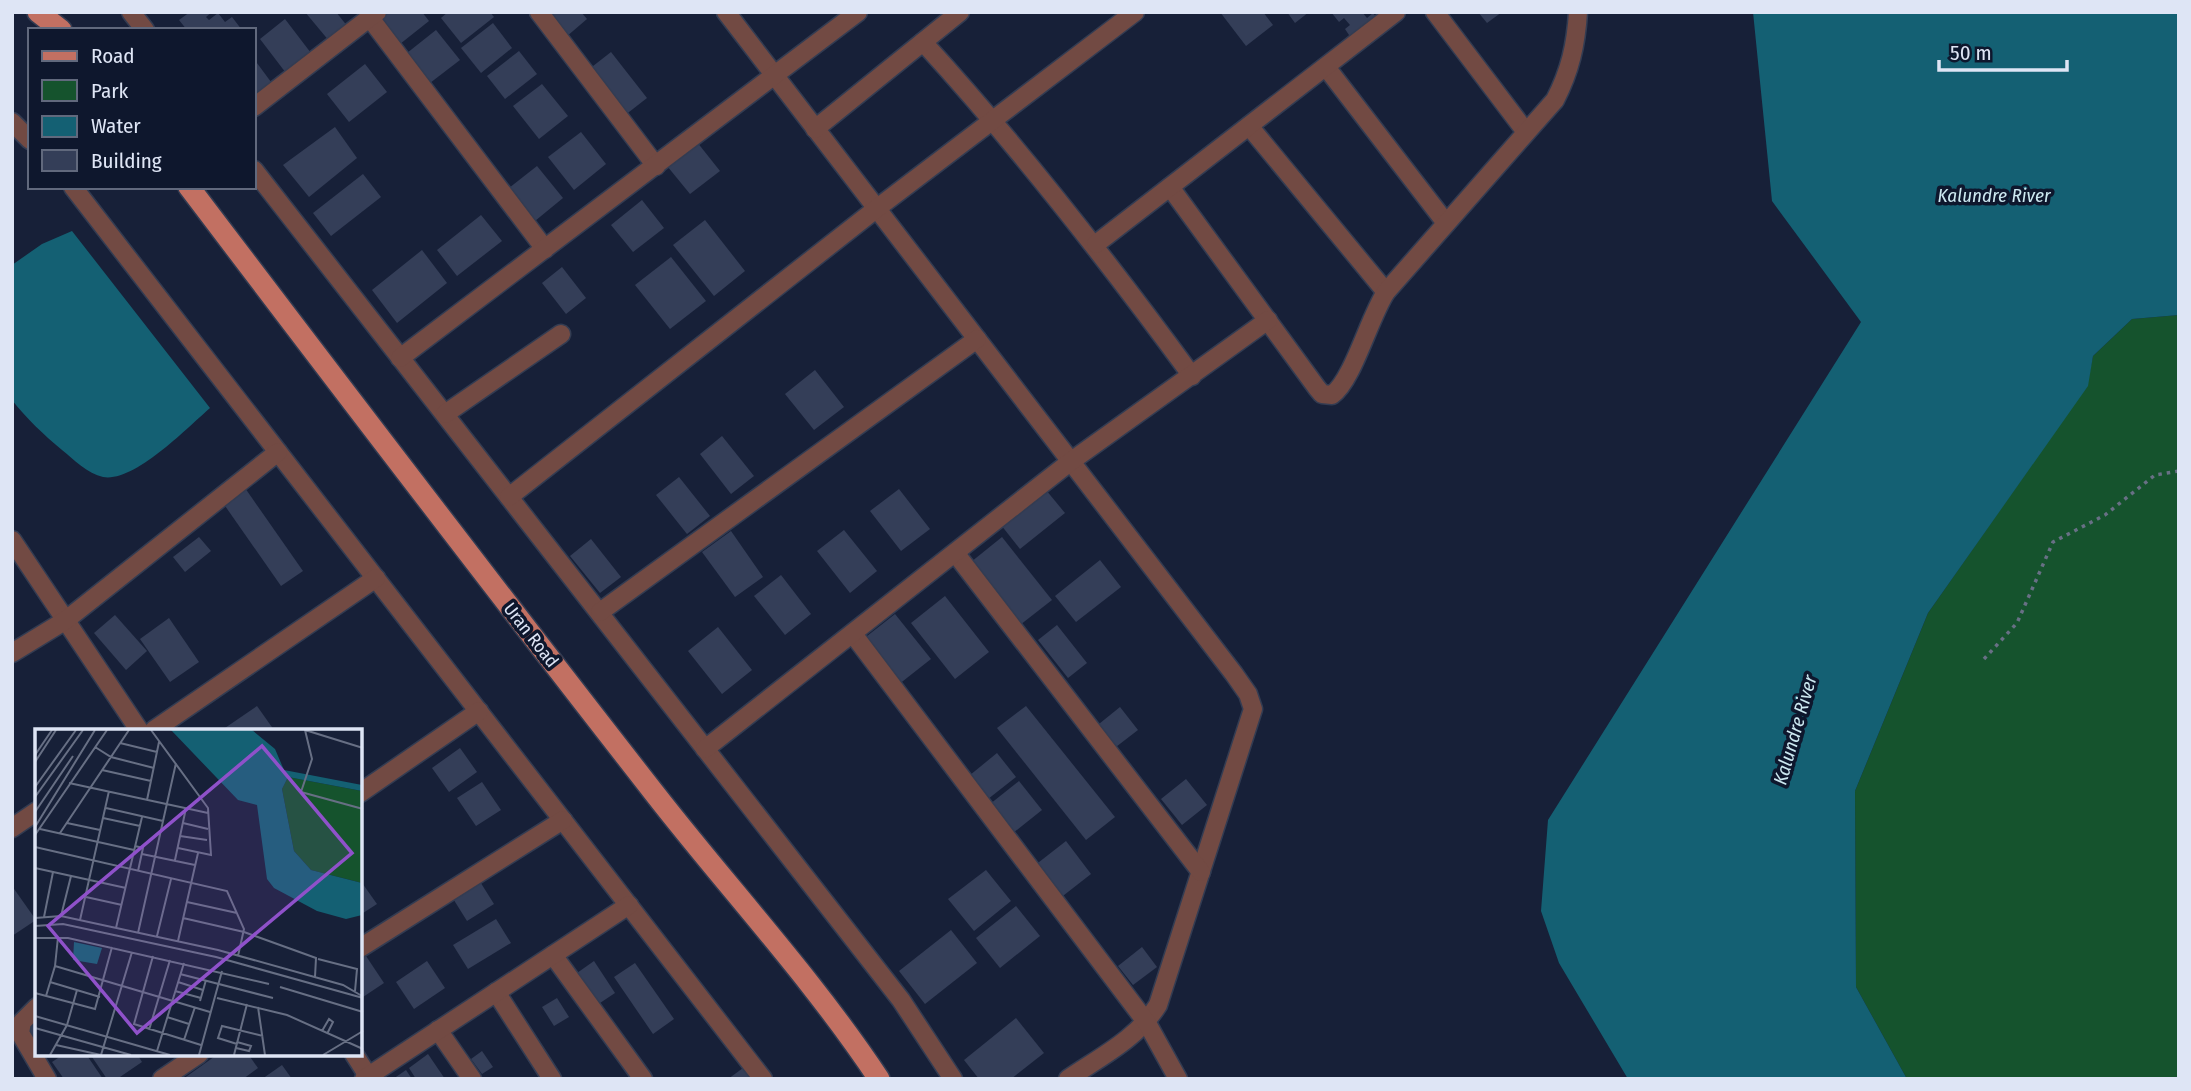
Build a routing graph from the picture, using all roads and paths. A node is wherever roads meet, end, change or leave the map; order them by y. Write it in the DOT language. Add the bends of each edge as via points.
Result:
graph roads {
  1 [pos="38,12"];
  2 [pos="131,12"];
  3 [pos="539,12"];
  4 [pos="726,12"];
  5 [pos="858,12"];
  6 [pos="960,12"];
  7 [pos="1135,12"];
  8 [pos="1396,12"];
  9 [pos="1435,12"];
  10 [pos="1578,12"];
  11 [pos="374,15"];
  12 [pos="58,28"];
  13 [pos="143,28"];
  14 [pos="923,42"];
  15 [pos="1326,66"];
  16 [pos="774,75"];
  17 [pos="256,105"];
  18 [pos="994,119"];
  19 [pos="12,122"];
  20 [pos="1249,126"];
  21 [pos="815,128"];
  22 [pos="1526,132"];
  23 [pos="28,138"];
  24 [pos="656,166"];
  25 [pos="256,173"];
  26 [pos="1170,187"];
  27 [pos="75,189"];
  28 [pos="190,189"];
  29 [pos="876,209"];
  30 [pos="1446,223"];
  31 [pos="1096,244"];
  32 [pos="545,249"];
  33 [pos="1386,292"];
  34 [pos="1268,320"];
  35 [pos="561,334"];
  36 [pos="977,338"];
  37 [pos="400,358"];
  38 [pos="1192,376"];
  39 [pos="445,414"];
  40 [pos="278,452"];
  41 [pos="1070,463"];
  42 [pos="2179,471"];
  43 [pos="509,497"];
  44 [pos="12,540"];
  45 [pos="956,554"];
  46 [pos="376,578"];
  47 [pos="600,612"];
  48 [pos="66,621"];
  49 [pos="853,634"];
  50 [pos="12,653"];
  51 [pos="1984,659"];
  52 [pos="479,711"];
  53 [pos="138,729"];
  54 [pos="156,729"];
  55 [pos="705,748"];
  56 [pos="362,792"];
  57 [pos="35,812"];
  58 [pos="563,820"];
  59 [pos="12,828"];
  60 [pos="1201,872"];
  61 [pos="629,905"];
  62 [pos="362,947"];
  63 [pos="553,955"];
  64 [pos="496,992"];
  65 [pos="35,1009"];
  66 [pos="1147,1023"];
  67 [pos="438,1030"];
  68 [pos="196,1056"];
  69 [pos="355,1056"];
  70 [pos="367,1078"];
  71 [pos="47,1079"];
  72 [pos="162,1079"];
  73 [pos="472,1079"];
  74 [pos="552,1079"];
  75 [pos="643,1079"];
  76 [pos="763,1079"];
  77 [pos="879,1079"];
  78 [pos="953,1079"];
  79 [pos="1068,1079"];
  80 [pos="1178,1079"];
  1 -- 12 [label="main road"];
  2 -- 13 [label="street"];
  3 -- 24 [label="street"];
  4 -- 16 [label="street"];
  5 -- 16 [label="street"];
  6 -- 14 [label="street"];
  7 -- 18 [label="street"];
  8 -- 15 [label="street"];
  9 -- 22 [label="street"];
  10 -- 22 [label="street" via="1570,71 1555,100"];
  11 -- 17 [label="street"];
  11 -- 32 [label="street"];
  14 -- 18 [label="street"];
  14 -- 21 [label="street"];
  15 -- 20 [label="street"];
  15 -- 30 [label="street"];
  16 -- 21 [label="street"];
  16 -- 24 [label="street"];
  18 -- 29 [label="street"];
  18 -- 31 [label="street"];
  19 -- 23 [label="street"];
  20 -- 26 [label="street"];
  20 -- 33 [label="street"];
  21 -- 29 [label="street"];
  22 -- 30 [label="street"];
  24 -- 32 [label="street"];
  25 -- 37 [label="street"];
  26 -- 31 [label="street"];
  26 -- 34 [label="street"];
  27 -- 40 [label="street"];
  28 -- 77 [label="main road, Uran Road" via="473,561 851,1036"];
  29 -- 36 [label="street"];
  29 -- 43 [label="street"];
  30 -- 33 [label="street"];
  31 -- 38 [label="street"];
  32 -- 37 [label="street"];
  33 -- 34 [label="street" via="1342,385 1332,395 1322,394"];
  34 -- 38 [label="street"];
  35 -- 39 [label="street"];
  36 -- 41 [label="street"];
  36 -- 47 [label="street"];
  37 -- 39 [label="street"];
  38 -- 41 [label="street"];
  39 -- 43 [label="street"];
  40 -- 46 [label="street"];
  40 -- 48 [label="street"];
  41 -- 45 [label="street"];
  41 -- 60 [label="street" via="1251,701 1249,728"];
  42 -- 51 [label="path" via="2155,475 2105,515 2053,542 2017,623"];
  43 -- 47 [label="street"];
  44 -- 48 [label="street"];
  45 -- 49 [label="street"];
  45 -- 60 [label="street"];
  46 -- 52 [label="street"];
  46 -- 54 [label="street"];
  47 -- 55 [label="street"];
  48 -- 50 [label="street"];
  48 -- 53 [label="street"];
  49 -- 55 [label="street"];
  49 -- 66 [label="street"];
  52 -- 56 [label="street"];
  52 -- 58 [label="street"];
  55 -- 78 [label="street" via="901,1000"];
  57 -- 59 [label="street"];
  58 -- 61 [label="street"];
  58 -- 62 [label="street"];
  60 -- 66 [label="street" via="1158,1005"];
  61 -- 63 [label="street"];
  61 -- 76 [label="street"];
  63 -- 64 [label="street"];
  63 -- 75 [label="street"];
  64 -- 67 [label="street"];
  64 -- 74 [label="street"];
  65 -- 71 [label="street" via="22,1022 20,1033"];
  66 -- 79 [label="street"];
  66 -- 80 [label="street"];
  67 -- 70 [label="street"];
  67 -- 73 [label="street"];
  68 -- 72 [label="street"];
  69 -- 70 [label="street"];
}
